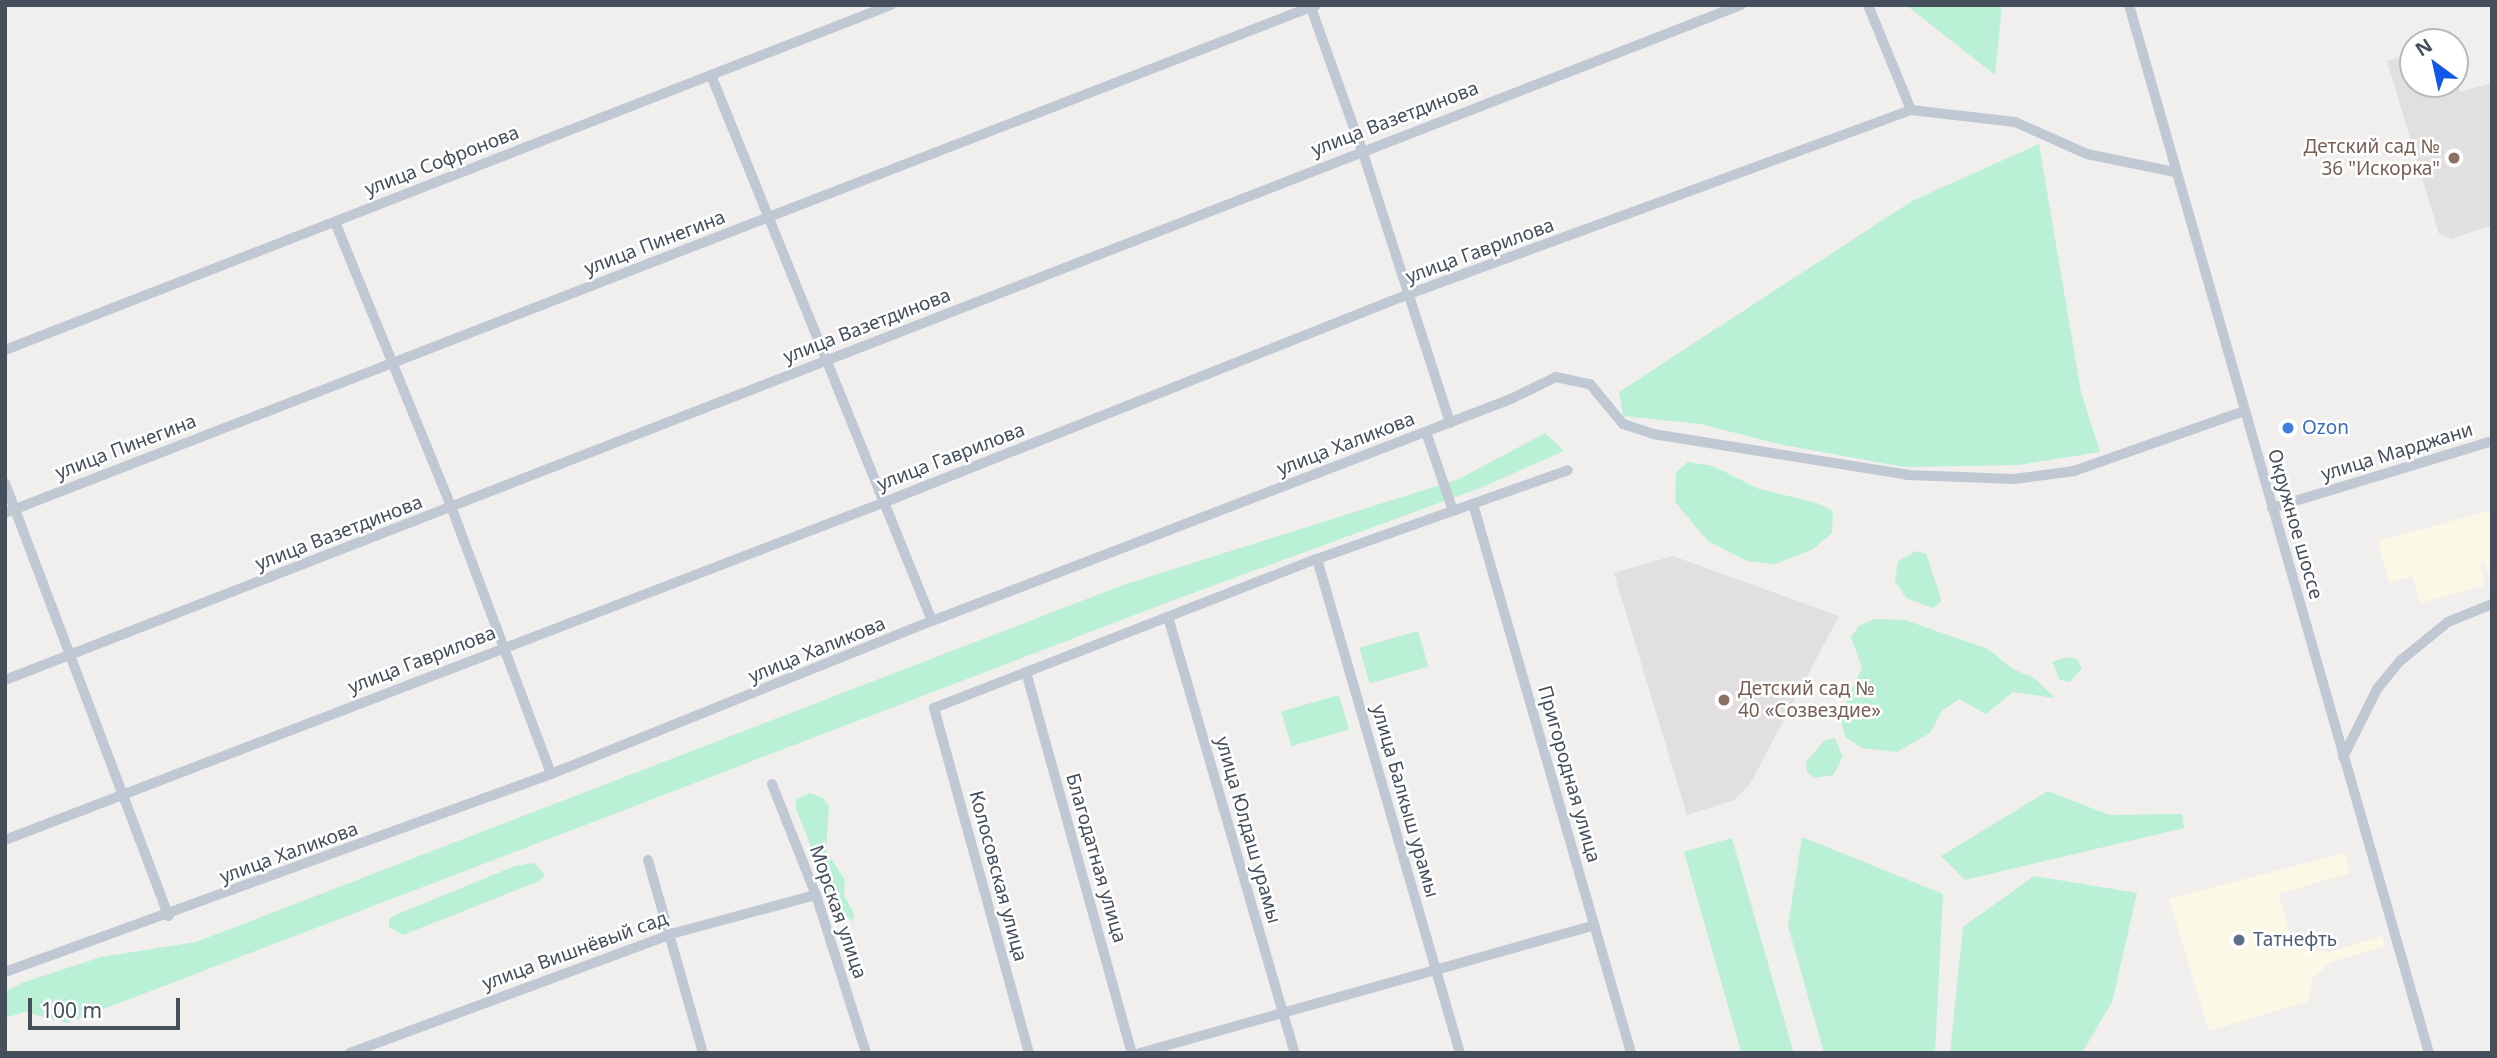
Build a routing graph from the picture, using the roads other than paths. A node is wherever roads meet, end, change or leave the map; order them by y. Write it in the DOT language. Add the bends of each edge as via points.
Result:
graph roads {
  1 [pos="891,5"];
  2 [pos="1741,5"];
  3 [pos="1868,5"];
  4 [pos="2129,5"];
  5 [pos="1312,6"];
  6 [pos="711,75"];
  7 [pos="1911,110"];
  8 [pos="1362,150"];
  9 [pos="2175,172"];
  10 [pos="772,217"];
  11 [pos="335,222"];
  12 [pos="1409,294"];
  13 [pos="5,350"];
  14 [pos="829,360"];
  15 [pos="392,362"];
  16 [pos="2244,411"];
  17 [pos="1450,423"];
  18 [pos="1426,432"];
  19 [pos="2492,441"];
  20 [pos="1568,470"];
  21 [pos="5,482"];
  22 [pos="885,502"];
  23 [pos="1473,504"];
  24 [pos="2272,508"];
  25 [pos="452,509"];
  26 [pos="10,511"];
  27 [pos="1452,511"];
  28 [pos="1317,559"];
  29 [pos="2492,604"];
  30 [pos="1167,617"];
  31 [pos="932,621"];
  32 [pos="502,647"];
  33 [pos="70,655"];
  34 [pos="1026,672"];
  35 [pos="5,680"];
  36 [pos="2343,757"];
  37 [pos="551,774"];
  38 [pos="772,784"];
  39 [pos="124,794"];
  40 [pos="5,841"];
  41 [pos="648,860"];
  42 [pos="816,895"];
  43 [pos="169,916"];
  44 [pos="1594,925"];
  45 [pos="671,934"];
  46 [pos="1435,967"];
  47 [pos="5,972"];
  48 [pos="1282,1010"];
  49 [pos="349,1053"];
  50 [pos="703,1053"];
  51 [pos="866,1053"];
  52 [pos="1029,1053"];
  53 [pos="1132,1053"];
  54 [pos="1140,1053"];
  55 [pos="1295,1053"];
  56 [pos="1460,1053"];
  57 [pos="1631,1053"];
  58 [pos="2429,1053"];
  1 -- 6 [label="street, улица Софронова"];
  2 -- 8 [label="street, улица Вазетдинова"];
  3 -- 7 [label="street"];
  4 -- 9 [label="street, Окружное шоссе"];
  5 -- 8 [label="street"];
  5 -- 10 [label="street, улица Пинегина"];
  6 -- 10 [label="street"];
  6 -- 11 [label="street, улица Софронова"];
  7 -- 9 [label="street" via="2015,122 2087,154"];
  7 -- 12 [label="street, улица Гаврилова"];
  8 -- 12 [label="street"];
  8 -- 14 [label="street, улица Вазетдинова"];
  9 -- 16 [label="street, Окружное шоссе"];
  10 -- 14 [label="street"];
  10 -- 15 [label="street, улица Пинегина"];
  11 -- 13 [label="street, улица Софронова"];
  11 -- 15 [label="street"];
  12 -- 17 [label="street"];
  12 -- 22 [label="street, улица Гаврилова"];
  14 -- 22 [label="street"];
  14 -- 25 [label="street, улица Вазетдинова"];
  15 -- 25 [label="street"];
  15 -- 26 [label="street, улица Пинегина"];
  16 -- 17 [label="street, улица Халикова" via="2074,471 2014,480 1841,467 1653,434 1623,424 1590,384 1565,376"];
  16 -- 24 [label="street, Окружное шоссе"];
  17 -- 18 [label="street, улица Халикова"];
  18 -- 27 [label="street"];
  18 -- 31 [label="street, улица Халикова"];
  19 -- 24 [label="street, улица Марджани"];
  20 -- 23 [label="street"];
  21 -- 26 [label="street"];
  22 -- 31 [label="street"];
  22 -- 32 [label="street, улица Гаврилова"];
  23 -- 27 [label="street"];
  23 -- 44 [label="street, Пригородная улица"];
  24 -- 36 [label="street, Окружное шоссе"];
  25 -- 32 [label="street"];
  25 -- 33 [label="street, улица Вазетдинова"];
  26 -- 33 [label="street"];
  27 -- 28 [label="street"];
  28 -- 30 [label="street"];
  28 -- 46 [label="street, улица Балкыш урамы"];
  29 -- 36 [label="street" via="2448,622 2400,661 2378,689"];
  30 -- 34 [label="street"];
  30 -- 48 [label="street, улица Юлдаш урамы"];
  31 -- 37 [label="street, улица Халикова"];
  32 -- 37 [label="street"];
  32 -- 39 [label="street, улица Гаврилова"];
  33 -- 35 [label="street, улица Вазетдинова"];
  33 -- 39 [label="street"];
  34 -- 52 [label="street, Колосовская улица" via="934,708"];
  34 -- 53 [label="street, Благодатная улица"];
  36 -- 58 [label="street, Окружное шоссе"];
  37 -- 43 [label="street, улица Халикова"];
  38 -- 42 [label="street, Морская улица"];
  39 -- 40 [label="street, улица Гаврилова"];
  39 -- 43 [label="street"];
  41 -- 45 [label="street"];
  42 -- 45 [label="street, улица Вишнёвый сад"];
  42 -- 51 [label="street, Морская улица"];
  43 -- 47 [label="street, улица Халикова"];
  44 -- 46 [label="street"];
  44 -- 57 [label="street, Пригородная улица"];
  45 -- 49 [label="street, улица Вишнёвый сад"];
  45 -- 50 [label="street"];
  46 -- 48 [label="street"];
  46 -- 56 [label="street, улица Балкыш урамы"];
  48 -- 54 [label="street"];
  48 -- 55 [label="street, улица Юлдаш урамы"];
}
